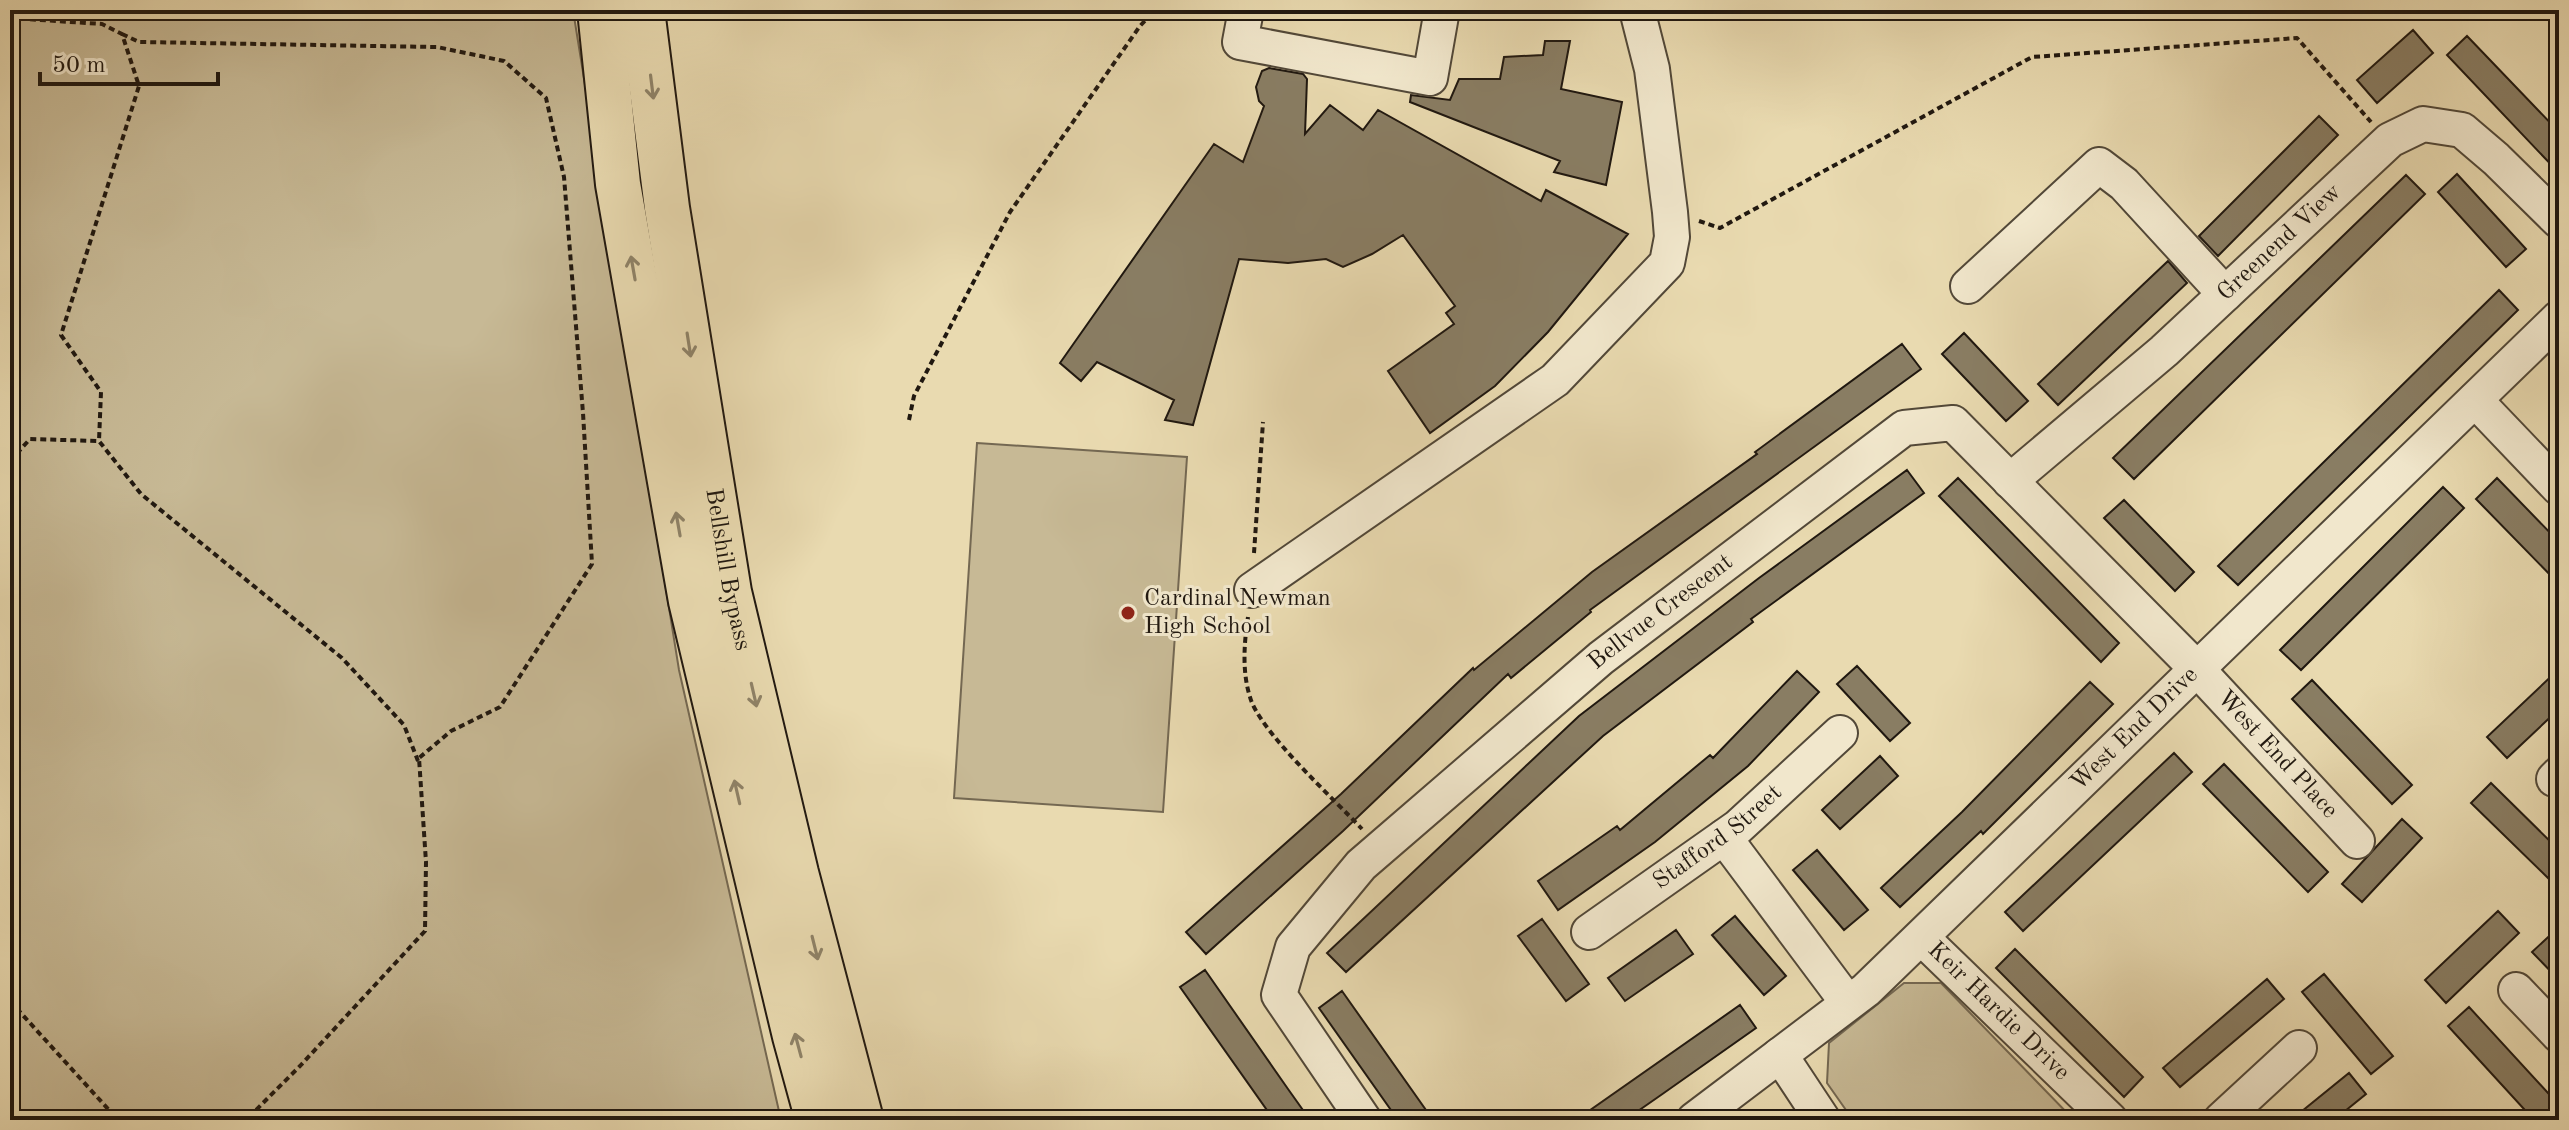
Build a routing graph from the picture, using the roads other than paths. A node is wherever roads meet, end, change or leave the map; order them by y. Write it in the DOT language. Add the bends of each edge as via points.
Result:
graph roads {
  1 [pos="600,10"];
  2 [pos="642,10"];
  3 [pos="1442,10"];
  4 [pos="1637,10"];
  5 [pos="1243,26"];
  6 [pos="2559,221"];
  7 [pos="1968,286"];
  8 [pos="2225,294"];
  9 [pos="2559,318"];
  10 [pos="2475,400"];
  11 [pos="2010,481"];
  12 [pos="2559,488"];
  13 [pos="1252,590"];
  14 [pos="2196,668"];
  15 [pos="1840,733"];
  16 [pos="1724,837"];
  17 [pos="2357,841"];
  18 [pos="1589,932"];
  19 [pos="1922,938"];
  20 [pos="2516,990"];
  21 [pos="1848,1003"];
  22 [pos="2559,1035"];
  23 [pos="2299,1048"];
  24 [pos="1780,1055"];
  25 [pos="818,1120"];
  26 [pos="861,1120"];
  27 [pos="1364,1120"];
  28 [pos="1694,1120"];
  29 [pos="1823,1120"];
  30 [pos="2110,1120"];
  31 [pos="2221,1120"];
  25 -- 1 [label="highway, Bellshill Bypass, one-way" via="691,601 618,184"];
  2 -- 26 [label="highway, Bellshill Bypass, one-way" via="667,208 729,592"];
  3 -- 5 [label="street" via="1430,78"];
  4 -- 13 [label="street" via="1652,69 1670,212 1667,263 1555,380"];
  6 -- 8 [label="street, Greenend View" via="2462,130 2423,124 2390,140"];
  7 -- 8 [label="street" via="2099,165 2124,184"];
  8 -- 11 [label="street, Greenend View"];
  9 -- 10 [label="street, West End Drive"];
  10 -- 12 [label="street"];
  10 -- 14 [label="street, West End Drive"];
  11 -- 14 [label="street, Bellvue Crescent"];
  11 -- 27 [label="street, Bellvue Crescent" via="1953,423 1904,428 1601,658 1361,865 1293,947 1279,995"];
  14 -- 17 [label="street, West End Place"];
  14 -- 19 [label="street, West End Drive"];
  15 -- 16 [label="street, Stafford Street"];
  16 -- 18 [label="street, Stafford Street"];
  16 -- 21 [label="street"];
  19 -- 21 [label="street, West End Drive"];
  19 -- 30 [label="street, Keir Hardie Drive"];
  20 -- 22 [label="street"];
  21 -- 24 [label="street, West End Drive"];
  23 -- 31 [label="street"];
  24 -- 28 [label="street, West End Drive"];
  24 -- 29 [label="street"];
}
